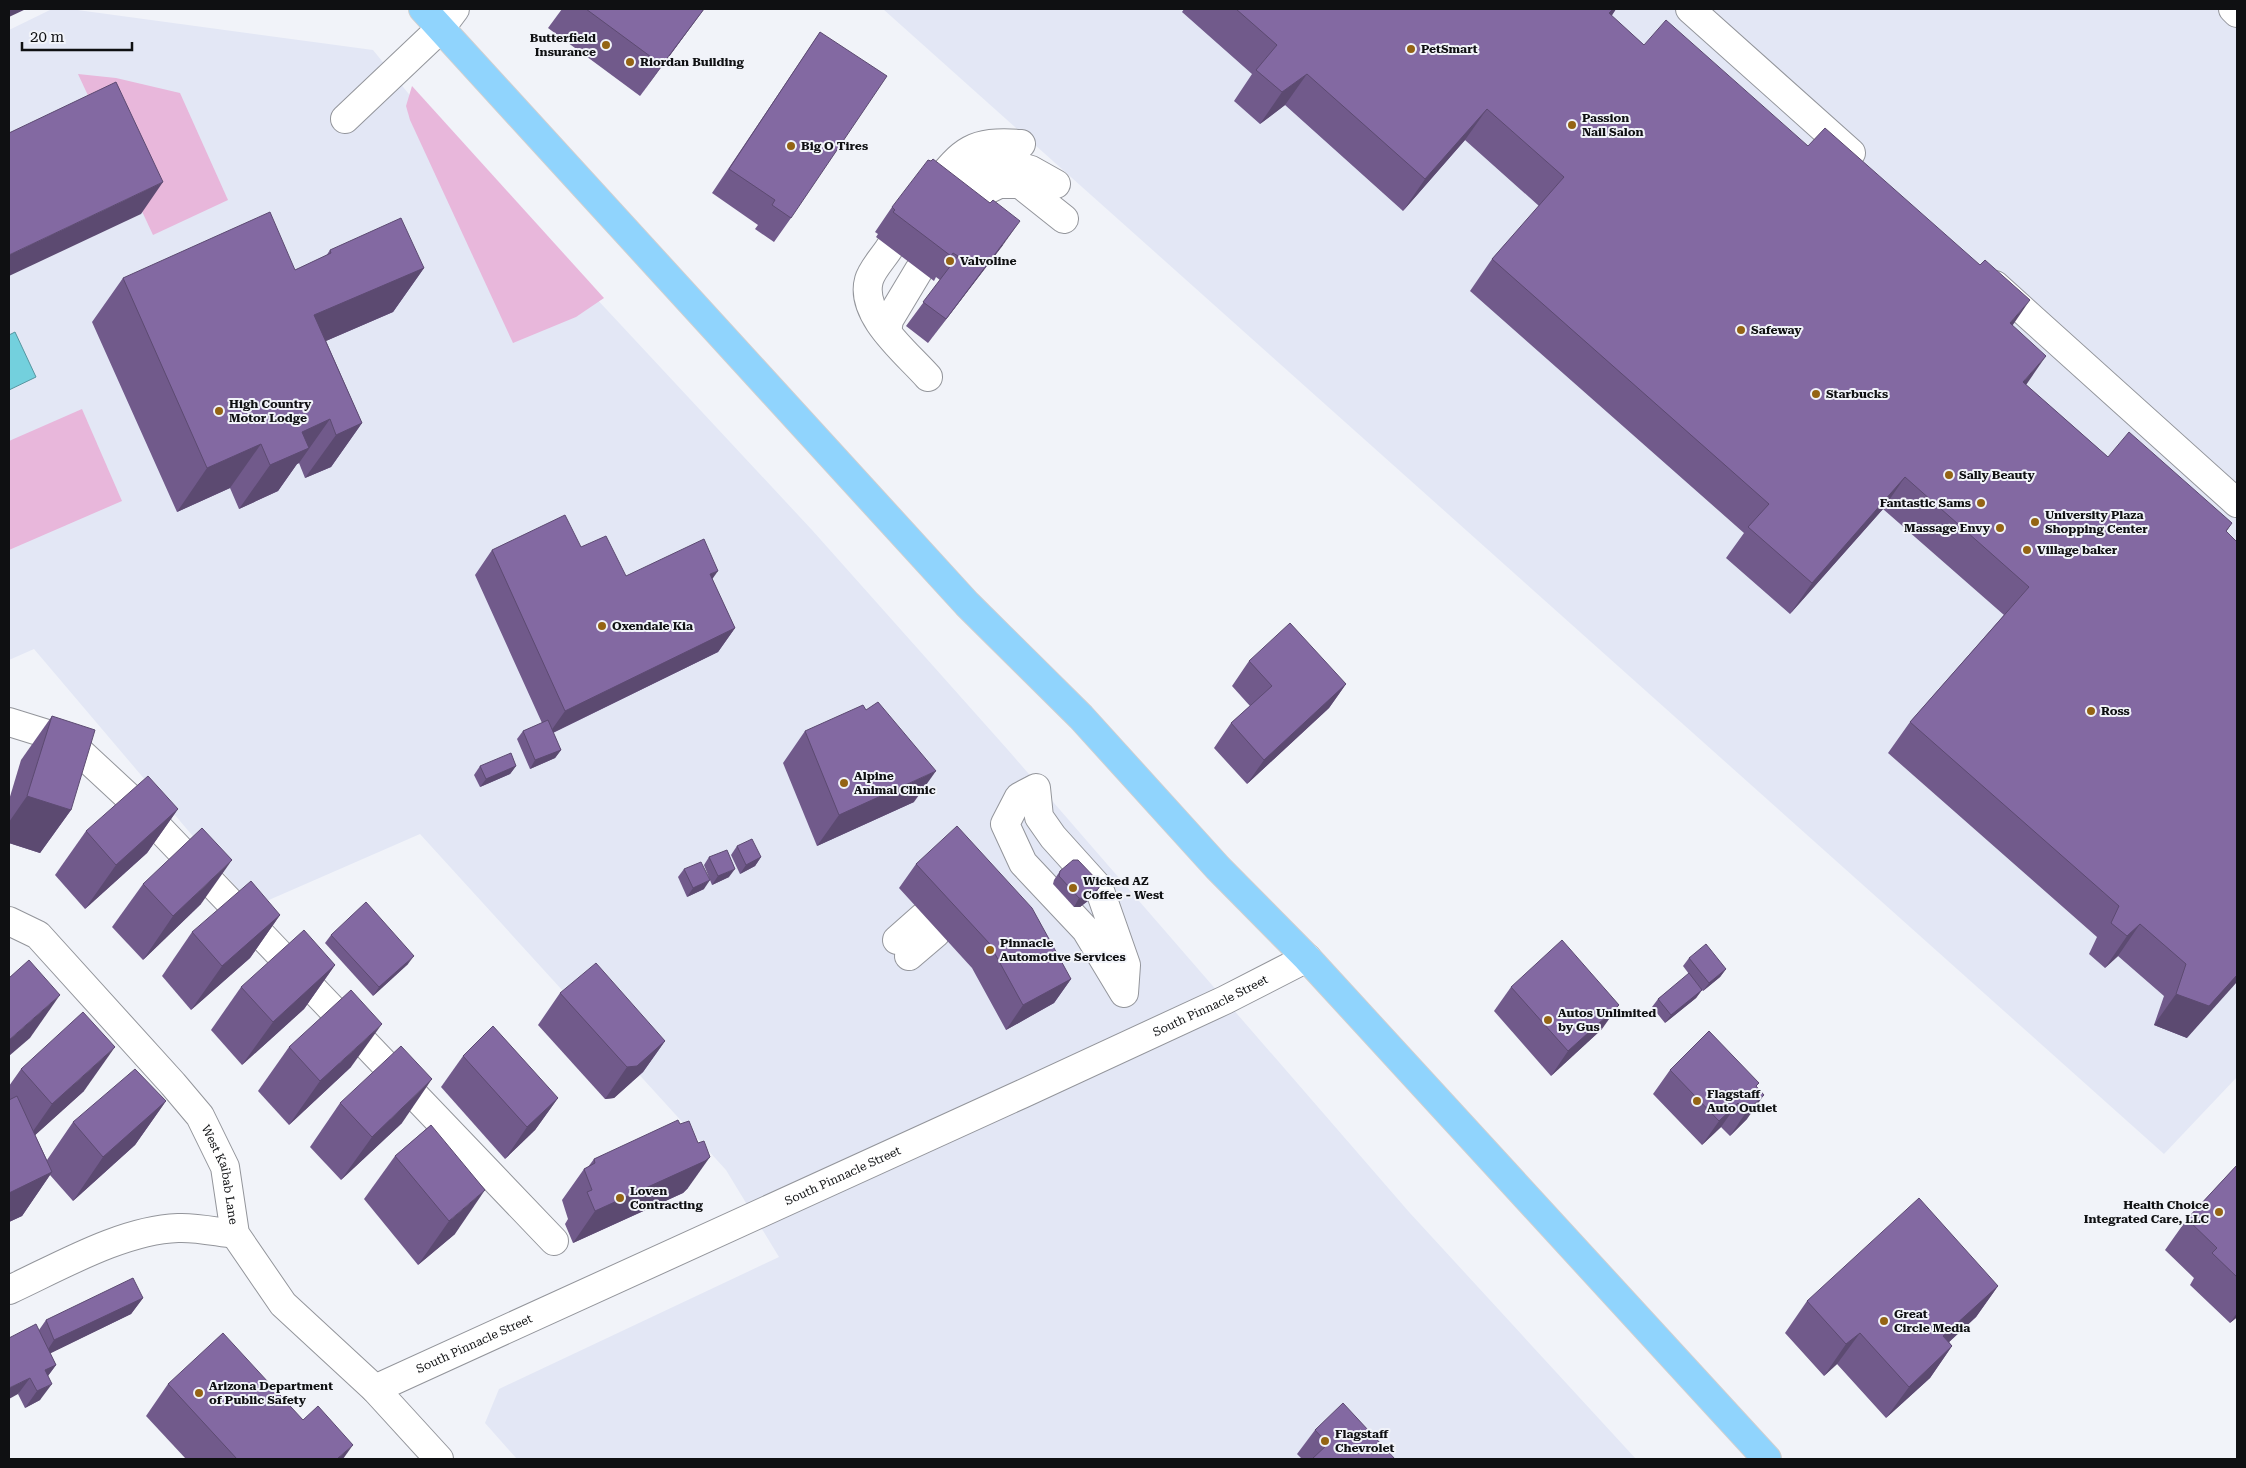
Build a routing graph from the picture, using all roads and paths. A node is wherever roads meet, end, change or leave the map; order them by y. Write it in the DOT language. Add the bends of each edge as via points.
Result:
graph roads {
  1 [pos="422,9"];
  2 [pos="1690,9"];
  3 [pos="2233,9"];
  4 [pos="2237,13"];
  5 [pos="448,19"];
  6 [pos="345,119"];
  7 [pos="1021,144"];
  8 [pos="1866,168"];
  9 [pos="1056,184"];
  10 [pos="944,205"];
  11 [pos="1064,219"];
  12 [pos="1980,270"];
  13 [pos="881,324"];
  14 [pos="928,377"];
  15 [pos="2237,503"];
  16 [pos="9,722"];
  17 [pos="9,921"];
  18 [pos="897,940"];
  19 [pos="1307,958"];
  20 [pos="1124,993"];
  21 [pos="235,1234"];
  22 [pos="554,1240"];
  23 [pos="9,1290"];
  24 [pos="375,1389"];
  25 [pos="439,1459"];
  26 [pos="1766,1459"];
  1 -- 5 [label="main road"];
  2 -- 8 [label="street"];
  3 -- 4 [label="street"];
  5 -- 6 [label="street"];
  5 -- 19 [label="main road" via="967,604 1081,717"];
  7 -- 10 [label="street" via="979,145 966,151 956,159"];
  9 -- 10 [label="street" via="1008,163 983,167 967,176"];
  10 -- 11 [label="street" via="999,184 1020,184"];
  12 -- 15 [label="street"];
  13 -- 13 [label="street" via="889,320 905,259 869,279 868,302"];
  13 -- 14 [label="street"];
  16 -- 22 [label="street" via="67,740 136,804"];
  17 -- 21 [label="street, West Kaibab Lane" via="38,935 200,1116 225,1167"];
  18 -- 18 [label="street" via="923,917"];
  19 -- 24 [label="street, South Pinnacle Street" via="1225,1000 1022,1094"];
  19 -- 26 [label="main road"];
  20 -- 20 [label="street" via="1126,965 1099,888 1039,817 1036,788 1019,797 1005,824 1023,863 1086,930"];
  21 -- 23 [label="street" via="178,1228 145,1233 103,1247"];
  21 -- 24 [label="street, West Kaibab Lane" via="283,1304"];
  24 -- 25 [label="street, West Kaibab Lane"];
}
